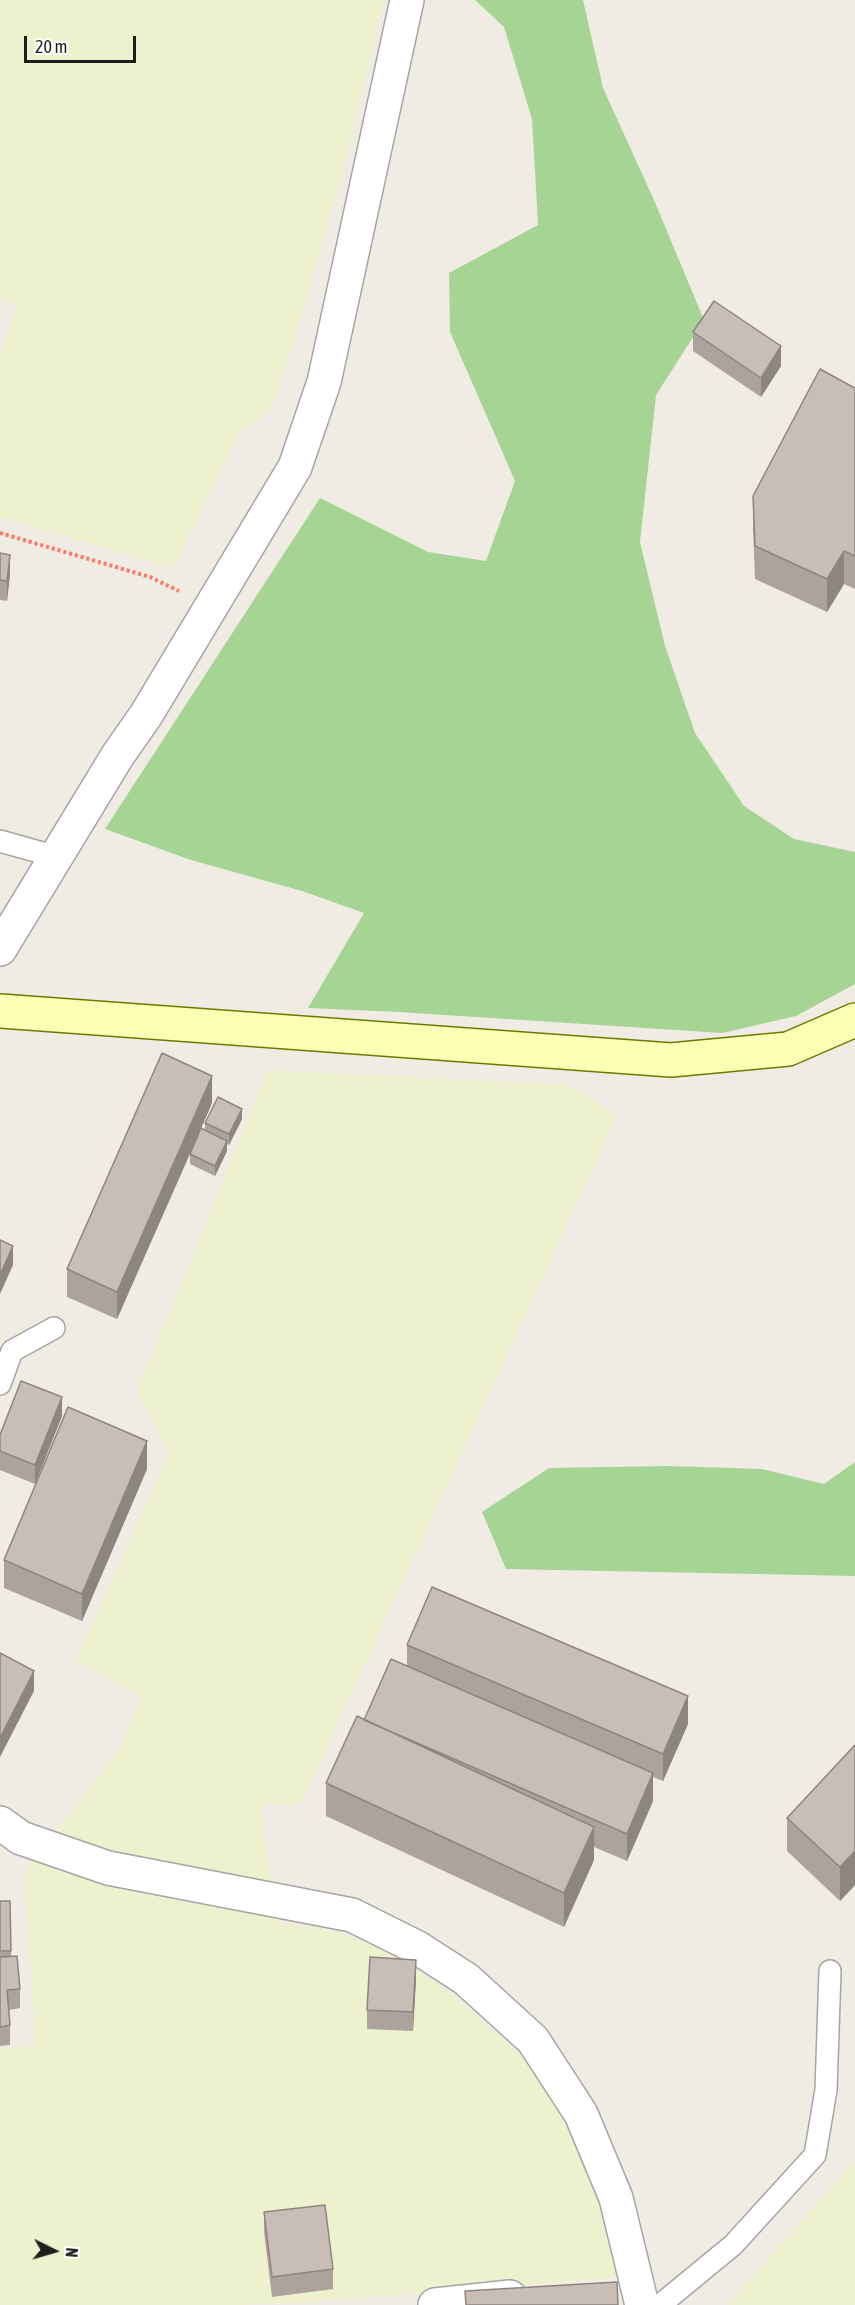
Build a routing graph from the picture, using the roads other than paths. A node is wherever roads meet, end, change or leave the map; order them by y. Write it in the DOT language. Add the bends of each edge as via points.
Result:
graph roads {
  1 [pos="407,0"];
  2 [pos="0,841"];
  3 [pos="57,857"];
  4 [pos="0,949"];
  5 [pos="0,1011"];
  6 [pos="855,1020"];
  7 [pos="54,1328"];
  8 [pos="0,1384"];
  9 [pos="0,1823"];
  10 [pos="830,1971"];
  11 [pos="602,2288"];
  12 [pos="542,2294"];
  13 [pos="646,2298"];
  14 [pos="435,2305"];
  1 -- 3 [label="street" via="324,382 295,467"];
  2 -- 3 [label="lane"];
  3 -- 4 [label="street"];
  5 -- 6 [label="street" via="671,1060 788,1049"];
  7 -- 8 [label="lane" via="12,1350"];
  9 -- 13 [label="street" via="21,1838 108,1868 352,1915 418,1948 466,1979 532,2040 581,2114 616,2198"];
  10 -- 13 [label="lane" via="826,2090 815,2155 734,2245"];
  11 -- 13 [label="street"];
  12 -- 14 [label="street"];
}
